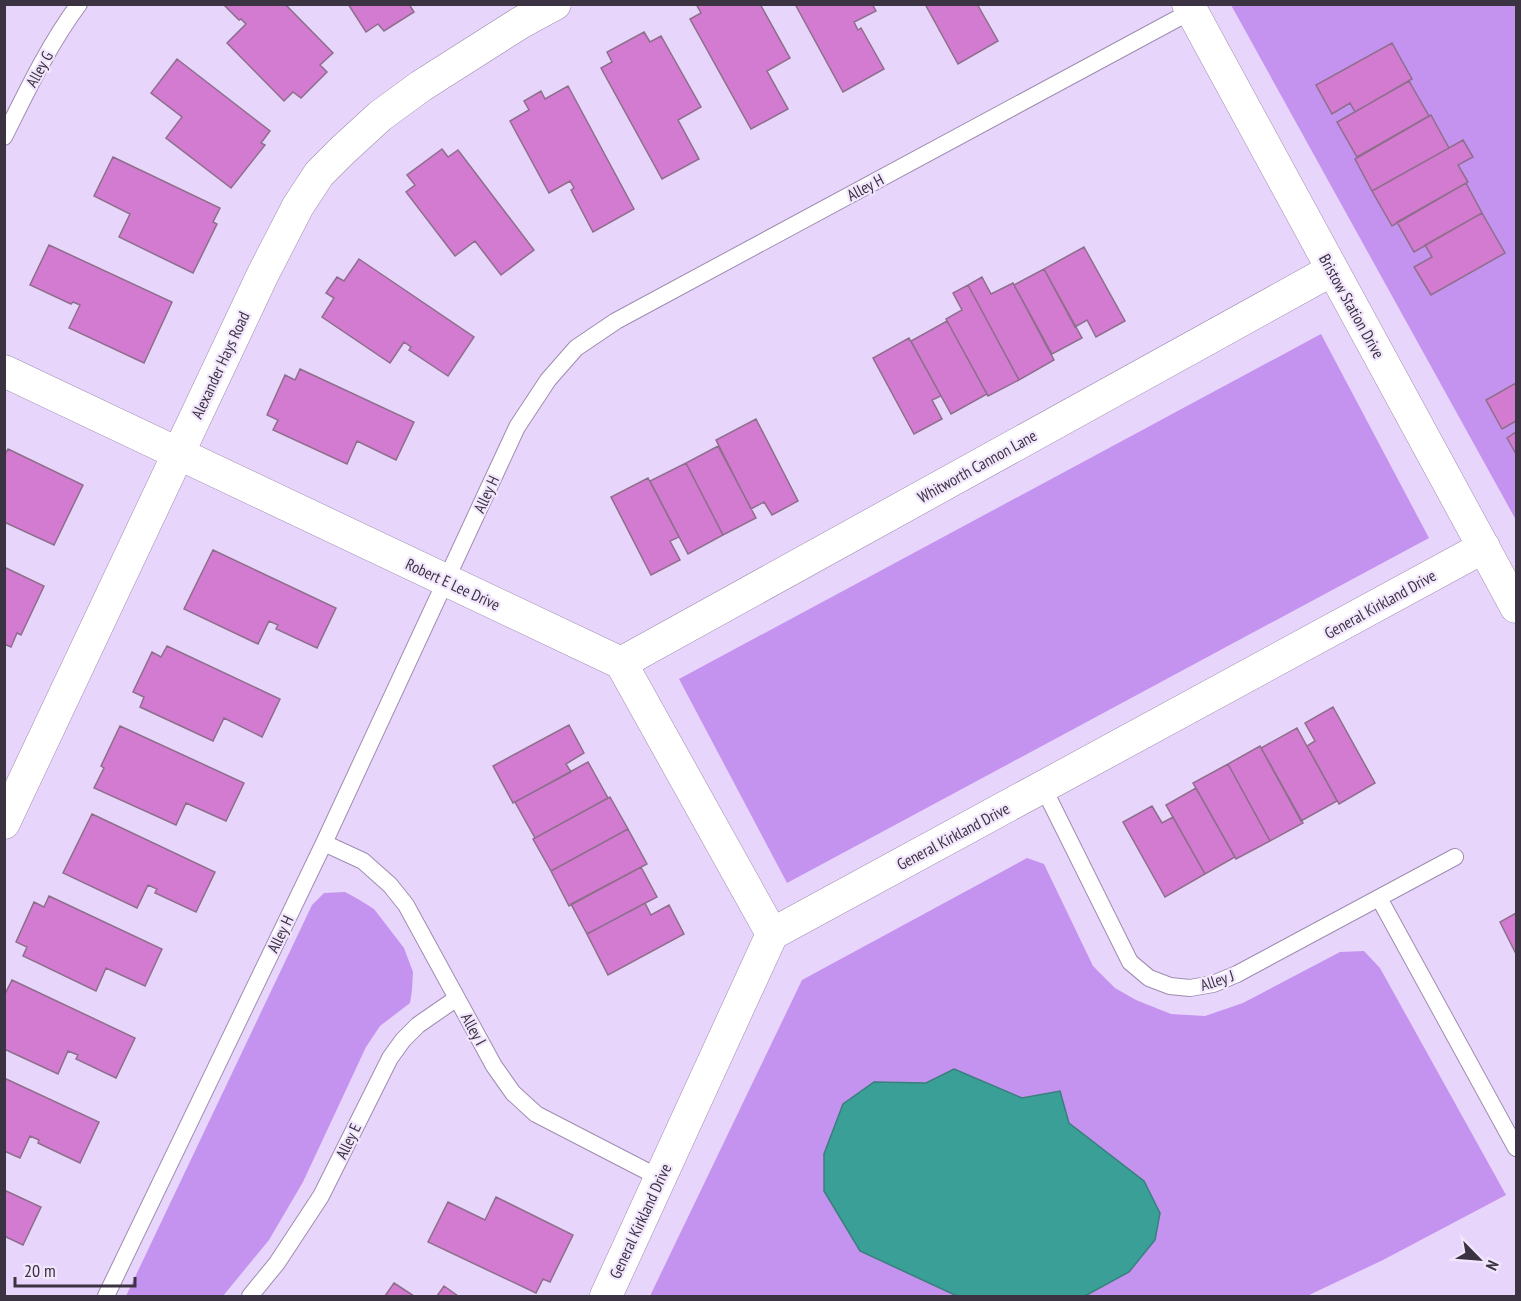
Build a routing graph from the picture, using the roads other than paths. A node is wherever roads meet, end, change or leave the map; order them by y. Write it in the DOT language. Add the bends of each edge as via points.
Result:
graph roads {
  1 [pos="79,4"];
  2 [pos="555,4"];
  3 [pos="1194,7"];
  4 [pos="514,14"];
  5 [pos="4,137"];
  6 [pos="1332,270"];
  7 [pos="4,371"];
  8 [pos="179,453"];
  9 [pos="1484,547"];
  10 [pos="446,580"];
  11 [pos="1516,607"];
  12 [pos="621,663"];
  13 [pos="1043,787"];
  14 [pos="4,823"];
  15 [pos="324,843"];
  16 [pos="1455,857"];
  17 [pos="1379,898"];
  18 [pos="772,934"];
  19 [pos="457,998"];
  20 [pos="1516,1148"];
  21 [pos="660,1178"];
  22 [pos="106,1296"];
  23 [pos="250,1296"];
  24 [pos="606,1296"];
  1 -- 5 [label="lane, Alley G" via="61,28"];
  2 -- 4 [label="street, Alexander Hays Road"];
  3 -- 6 [label="street, Bristow Station Drive"];
  3 -- 10 [label="lane, Alley H" via="626,315 576,348 548,380 517,427"];
  4 -- 8 [label="street, Alexander Hays Road" via="380,116 319,174 263,274"];
  6 -- 9 [label="street, Bristow Station Drive"];
  6 -- 12 [label="street, Whitworth Cannon Lane"];
  7 -- 8 [label="street, Robert E Lee Drive"];
  8 -- 10 [label="street, Robert E Lee Drive"];
  8 -- 14 [label="street, Alexander Hays Road"];
  9 -- 11 [label="street, Bristow Station Drive"];
  9 -- 13 [label="street, General Kirkland Drive"];
  10 -- 12 [label="street, Robert E Lee Drive"];
  10 -- 15 [label="lane, Alley H"];
  12 -- 18 [label="street"];
  13 -- 17 [label="lane, Alley J" via="1130,962 1149,978 1170,986 1213,984 1237,974"];
  13 -- 18 [label="street, General Kirkland Drive"];
  15 -- 19 [label="lane, Alley I" via="363,861 390,885 406,905"];
  15 -- 22 [label="lane, Alley H"];
  16 -- 17 [label="lane, Alley J"];
  17 -- 20 [label="lane"];
  18 -- 21 [label="street, General Kirkland Drive"];
  19 -- 21 [label="lane, Alley I" via="494,1066 513,1093 536,1114"];
  19 -- 23 [label="lane, Alley E" via="418,1025 390,1058 321,1196"];
  21 -- 24 [label="street, General Kirkland Drive"];
}
